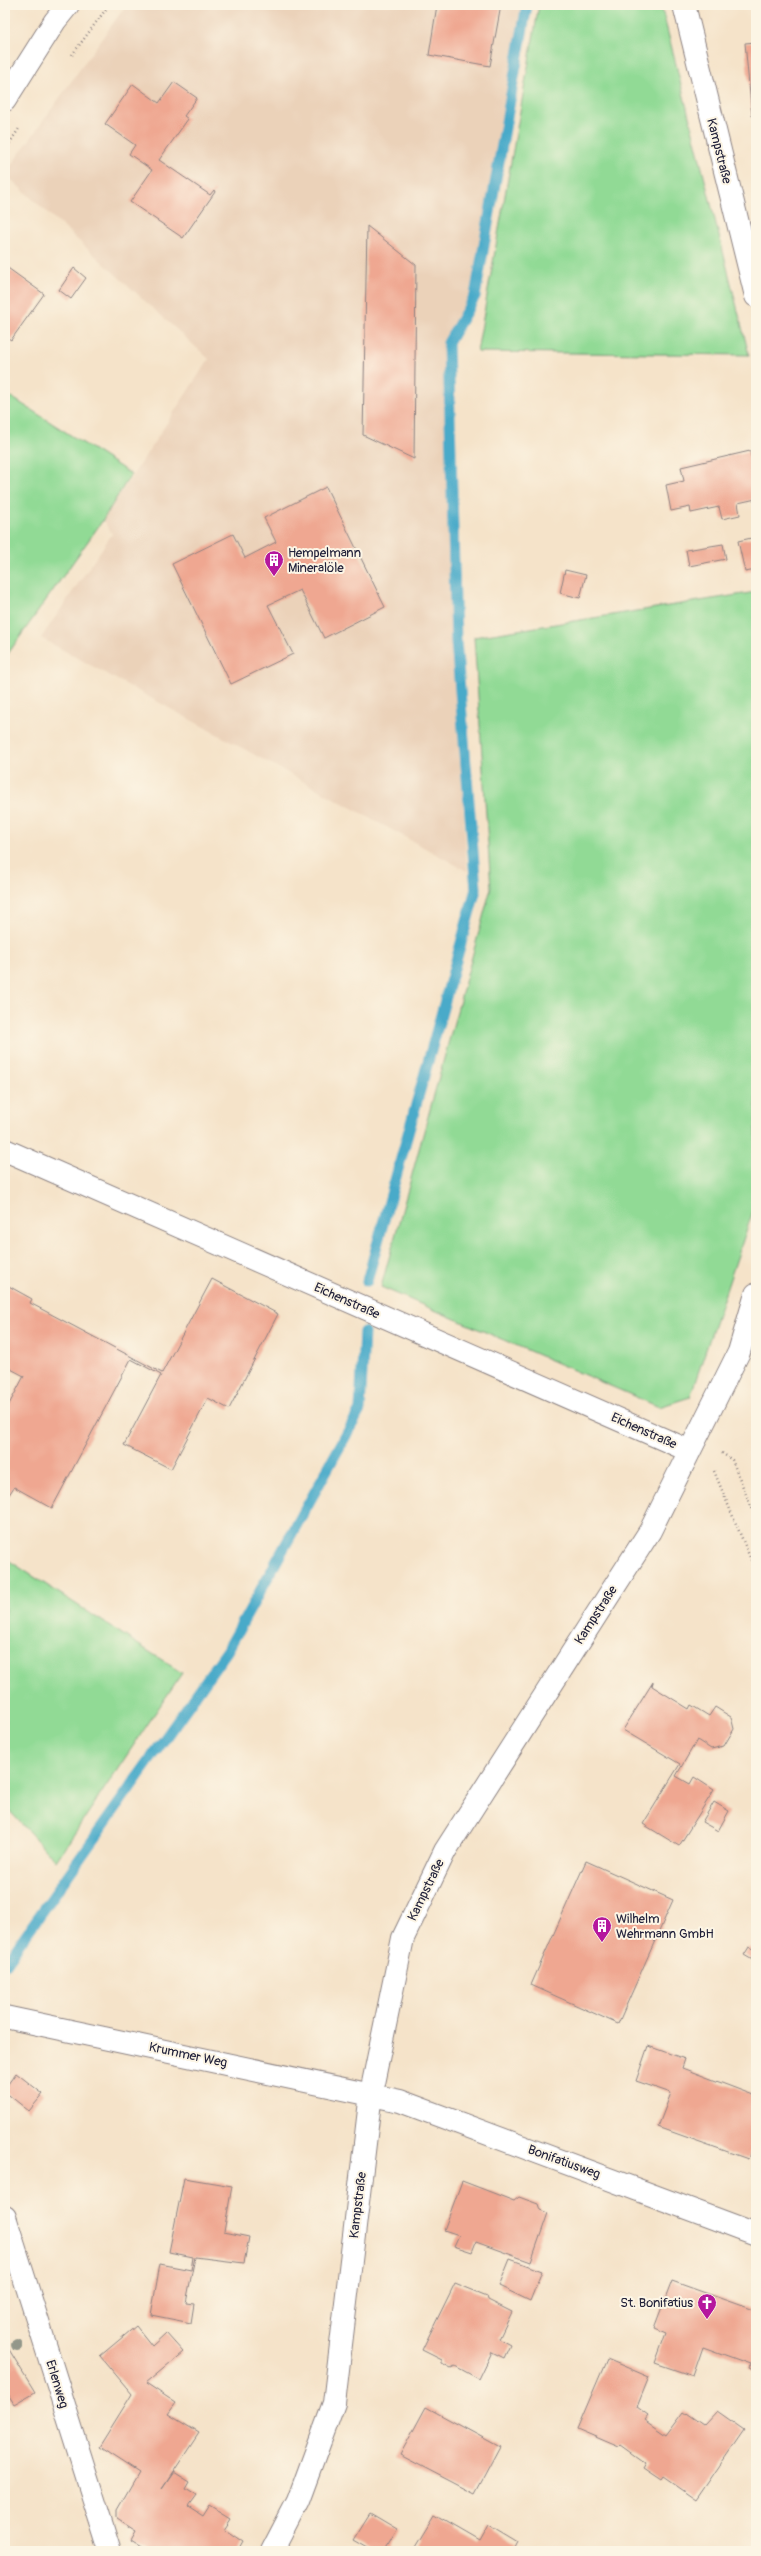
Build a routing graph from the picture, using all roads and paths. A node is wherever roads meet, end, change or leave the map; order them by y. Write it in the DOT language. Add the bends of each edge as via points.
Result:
graph roads {
  1 [pos="68,5"];
  2 [pos="684,5"];
  3 [pos="5,100"];
  4 [pos="756,296"];
  5 [pos="5,1150"];
  6 [pos="756,1294"];
  7 [pos="690,1451"];
  8 [pos="713,1468"];
  9 [pos="709,1475"];
  10 [pos="756,1519"];
  11 [pos="756,1572"];
  12 [pos="5,2017"];
  13 [pos="371,2093"];
  14 [pos="5,2218"];
  15 [pos="756,2234"];
  16 [pos="110,2551"];
  17 [pos="272,2551"];
  1 -- 3 [label="street"];
  2 -- 4 [label="street, Kampstraße"];
  5 -- 7 [label="street, Eichenstraße"];
  6 -- 7 [label="street, Kampstraße" via="739,1352"];
  7 -- 8 [label="path"];
  7 -- 13 [label="street, Kampstraße" via="650,1531 445,1851 403,1938"];
  8 -- 9 [label="path"];
  8 -- 10 [label="path" via="720,1451 732,1460"];
  8 -- 11 [label="path"];
  12 -- 13 [label="street, Krummer Weg"];
  13 -- 15 [label="street, Bonifatiusweg" via="400,2101"];
  13 -- 17 [label="street, Kampstraße" via="334,2403 298,2501"];
  14 -- 16 [label="street, Erlenweg"];
}
